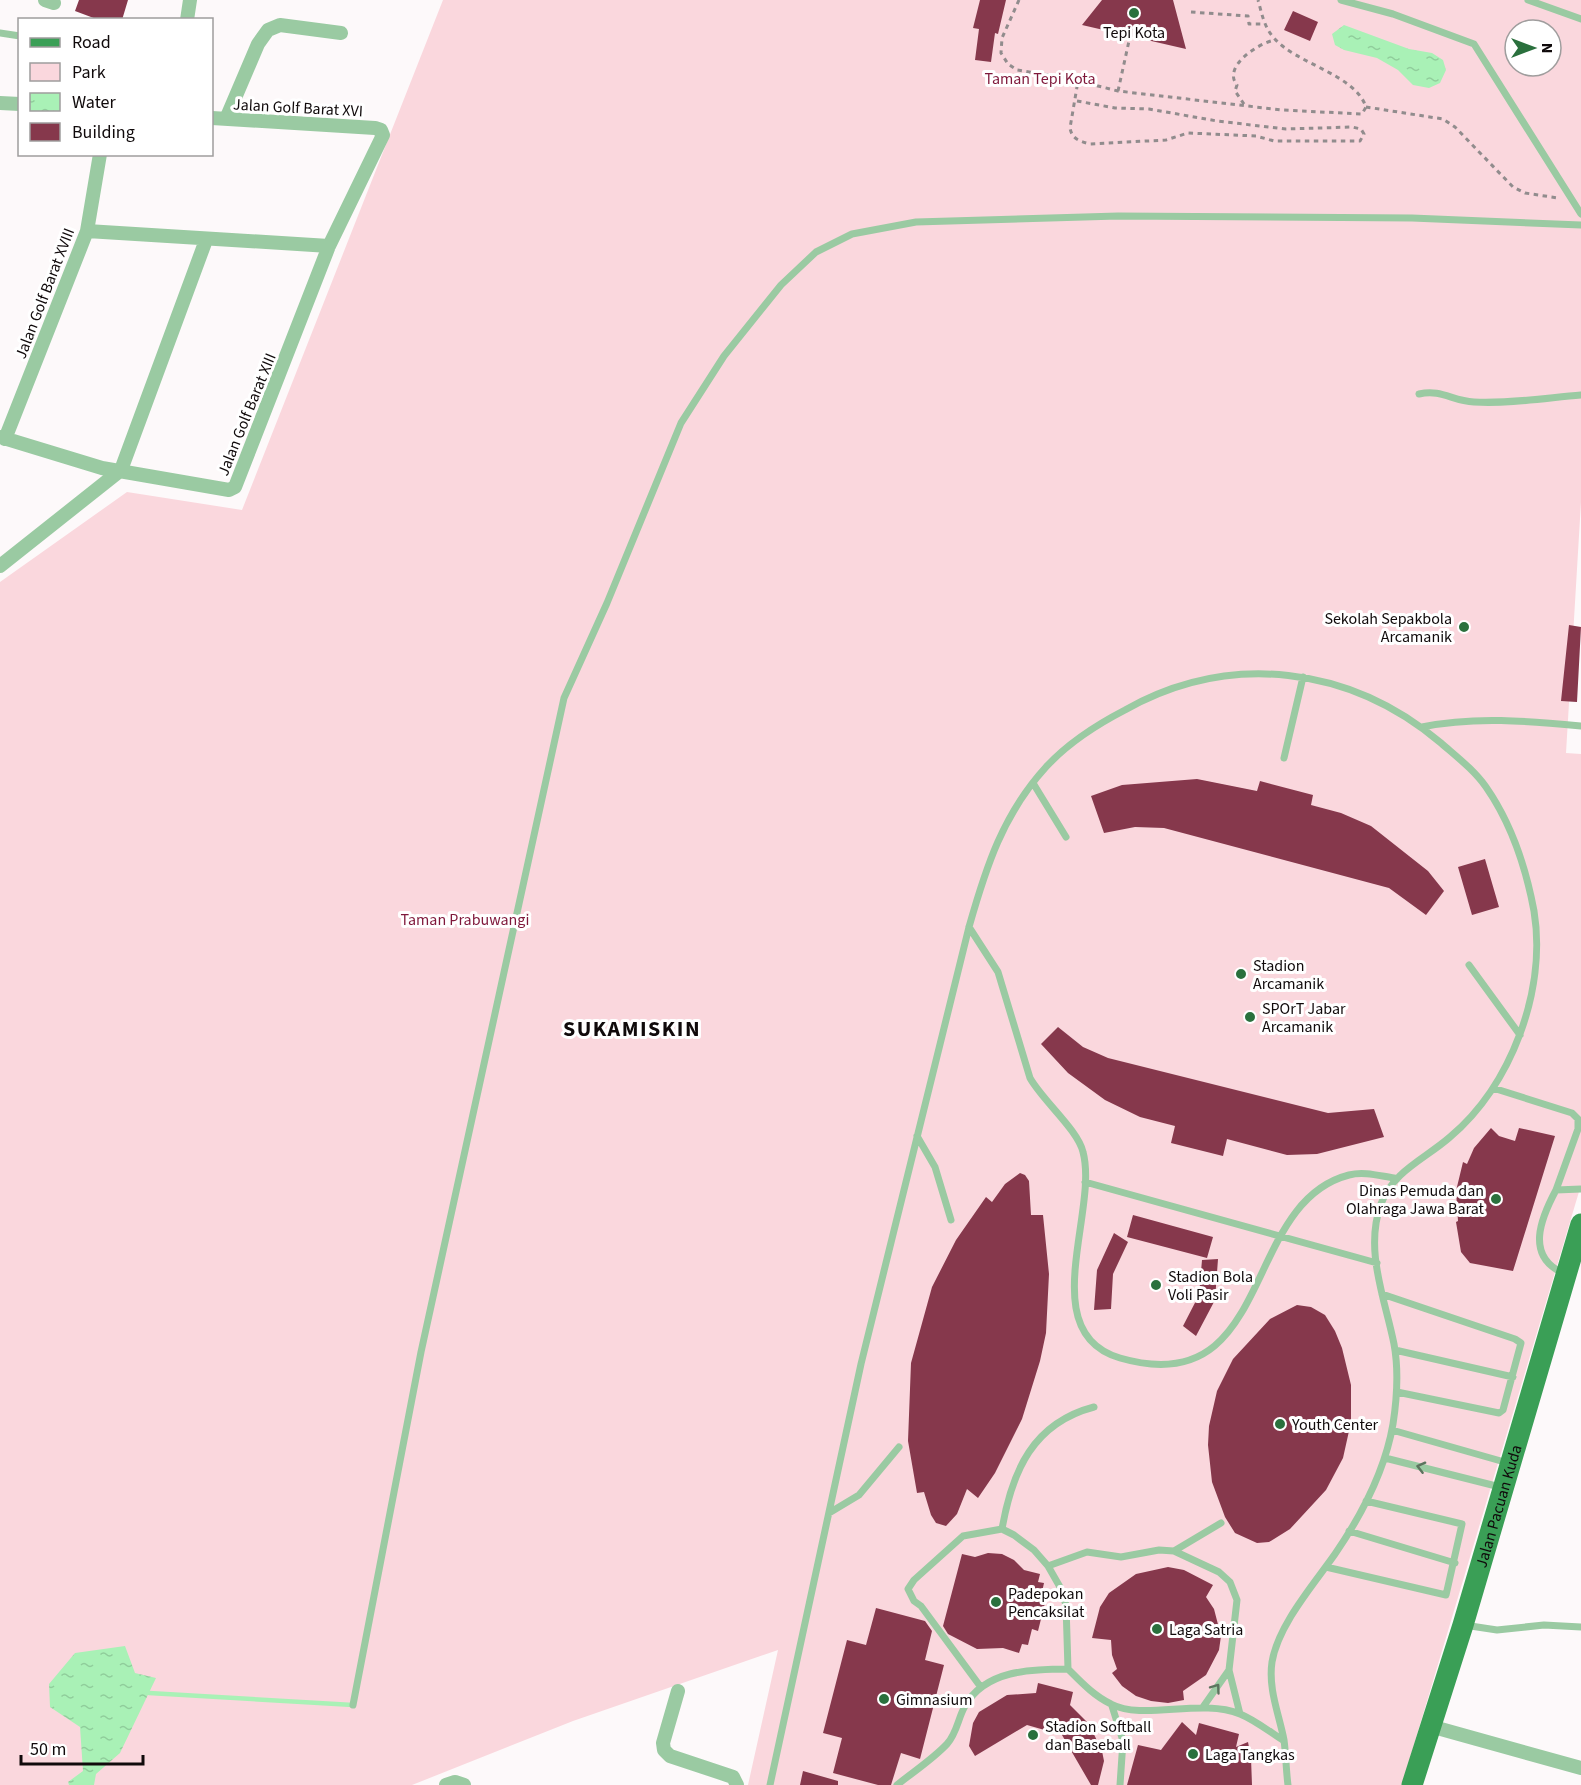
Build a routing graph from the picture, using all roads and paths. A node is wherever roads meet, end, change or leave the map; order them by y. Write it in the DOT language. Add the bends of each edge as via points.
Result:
graph roads {
  1 [pos="190,0"];
  2 [pos="1019,0"];
  3 [pos="1258,0"];
  4 [pos="1341,0"];
  5 [pos="1528,0"];
  6 [pos="1191,12"];
  7 [pos="187,18"];
  8 [pos="1581,19"];
  9 [pos="1264,24"];
  10 [pos="0,33"];
  11 [pos="341,33"];
  12 [pos="18,36"];
  13 [pos="1275,40"];
  14 [pos="1129,41"];
  15 [pos="1078,81"];
  16 [pos="1118,91"];
  17 [pos="1077,101"];
  18 [pos="0,103"];
  19 [pos="18,104"];
  20 [pos="1244,104"];
  21 [pos="1366,108"];
  22 [pos="213,118"];
  23 [pos="226,119"];
  24 [pos="381,130"];
  25 [pos="100,156"];
  26 [pos="1572,197"];
  27 [pos="1581,214"];
  28 [pos="1581,225"];
  29 [pos="87,231"];
  30 [pos="206,240"];
  31 [pos="329,246"];
  32 [pos="1419,394"];
  33 [pos="1581,394"];
  34 [pos="2,438"];
  35 [pos="121,470"];
  36 [pos="4,560"];
  37 [pos="1303,677"];
  38 [pos="1581,726"];
  39 [pos="1422,727"];
  40 [pos="1284,758"];
  41 [pos="1033,783"];
  42 [pos="1066,837"];
  43 [pos="969,927"];
  44 [pos="1469,965"];
  45 [pos="1520,1035"];
  46 [pos="1493,1088"];
  47 [pos="917,1136"];
  48 [pos="1394,1178"];
  49 [pos="1085,1182"];
  50 [pos="1581,1189"];
  51 [pos="1556,1190"];
  52 [pos="951,1220"];
  53 [pos="1581,1224"];
  54 [pos="1278,1237"];
  55 [pos="1377,1263"];
  56 [pos="1565,1274"];
  57 [pos="1382,1294"];
  58 [pos="1395,1350"];
  59 [pos="1513,1377"];
  60 [pos="1397,1392"];
  61 [pos="1094,1407"];
  62 [pos="1392,1430"];
  63 [pos="899,1447"];
  64 [pos="1385,1458"];
  65 [pos="1509,1464"];
  66 [pos="1502,1487"];
  67 [pos="1366,1502"];
  68 [pos="829,1513"];
  69 [pos="1221,1523"];
  70 [pos="1002,1529"];
  71 [pos="1349,1531"];
  72 [pos="1174,1551"];
  73 [pos="1455,1563"];
  74 [pos="1048,1566"];
  75 [pos="1326,1567"];
  76 [pos="1463,1625"];
  77 [pos="1581,1627"];
  78 [pos="1068,1669"];
  79 [pos="1229,1670"];
  80 [pos="980,1686"];
  81 [pos="678,1691"];
  82 [pos="353,1705"];
  83 [pos="1112,1706"];
  84 [pos="1203,1707"];
  85 [pos="1240,1714"];
  86 [pos="1430,1726"];
  87 [pos="1284,1740"];
  88 [pos="1581,1768"];
  89 [pos="446,1785"];
  90 [pos="464,1785"];
  91 [pos="737,1785"];
  92 [pos="770,1785"];
  93 [pos="897,1785"];
  94 [pos="1120,1785"];
  95 [pos="1288,1785"];
  96 [pos="1412,1785"];
  1 -- 7 [label="street"];
  2 -- 15 [label="path" via="1002,38 1001,53 1008,64 1017,70"];
  3 -- 9 [label="path"];
  4 -- 26 [label="lane" via="1393,14 1474,44"];
  5 -- 8 [label="lane"];
  6 -- 9 [label="path" via="1248,16 1249,24"];
  9 -- 13 [label="path"];
  10 -- 12 [label="lane"];
  11 -- 23 [label="street" via="280,26 268,30 258,44"];
  13 -- 20 [label="path" via="1257,46 1234,69 1235,91"];
  13 -- 21 [label="path" via="1345,83 1363,98"];
  14 -- 16 [label="path"];
  15 -- 16 [label="path"];
  15 -- 17 [label="path"];
  16 -- 20 [label="path"];
  17 -- 17 [label="path" via="1286,129 1353,127 1361,129 1364,138 1274,141 1256,136 1188,133 1166,140 1090,144 1071,135"];
  18 -- 19 [label="street"];
  20 -- 21 [label="path" via="1362,114"];
  21 -- 26 [label="path" via="1443,118 1513,187 1539,196"];
  22 -- 23 [label="street, Jalan Golf Barat XVI"];
  23 -- 24 [label="street, Jalan Golf Barat XVI"];
  24 -- 31 [label="street, Jalan Golf Barat XIII" via="383,135"];
  25 -- 29 [label="street, Jalan Golf Barat XVIII"];
  26 -- 27 [label="lane"];
  28 -- 82 [label="lane" via="1412,218 1118,216 916,222 852,234 816,252 756,315 681,423 564,698 421,1353"];
  29 -- 30 [label="street"];
  29 -- 34 [label="street, Jalan Golf Barat XVIII"];
  30 -- 31 [label="street"];
  30 -- 35 [label="street"];
  31 -- 35 [label="street, Jalan Golf Barat XIII" via="235,487 229,490"];
  32 -- 33 [label="lane" via="1435,391 1468,402 1487,403"];
  34 -- 35 [label="street, Jalan Golf Barat XIII" via="102,468"];
  35 -- 36 [label="street"];
  37 -- 39 [label="lane" via="1372,698"];
  37 -- 40 [label="lane"];
  37 -- 41 [label="lane" via="1244,673 1190,683 1142,700 1068,746"];
  38 -- 39 [label="lane" via="1451,721"];
  39 -- 45 [label="lane" via="1483,783 1504,817 1521,859 1534,914 1537,972"];
  41 -- 42 [label="lane"];
  41 -- 43 [label="lane" via="1002,828 986,866"];
  43 -- 47 [label="lane"];
  43 -- 49 [label="lane" via="998,972 1030,1078 1078,1140"];
  44 -- 45 [label="lane"];
  45 -- 46 [label="lane"];
  46 -- 48 [label="lane" via="1453,1136"];
  46 -- 51 [label="lane" via="1572,1113 1578,1119"];
  47 -- 52 [label="lane" via="935,1167"];
  47 -- 68 [label="lane"];
  48 -- 54 [label="lane" via="1359,1174 1325,1186"];
  48 -- 55 [label="lane" via="1381,1203 1373,1236"];
  49 -- 54 [label="lane"];
  49 -- 54 [label="lane" via="1074,1297 1077,1315 1101,1350 1117,1357 1157,1366 1186,1360 1213,1348 1237,1320"];
  50 -- 51 [label="lane"];
  51 -- 56 [label="lane" via="1543,1215 1538,1242 1542,1257"];
  53 -- 56 [label="main road, Jalan Pacuan Kuda"];
  54 -- 55 [label="lane"];
  55 -- 57 [label="lane"];
  56 -- 65 [label="main road, Jalan Pacuan Kuda"];
  57 -- 58 [label="lane"];
  57 -- 59 [label="lane" via="1518,1340"];
  58 -- 59 [label="lane"];
  58 -- 60 [label="lane"];
  59 -- 60 [label="lane" via="1503,1410 1497,1414"];
  60 -- 62 [label="lane"];
  61 -- 70 [label="lane" via="1053,1424 1031,1449 1013,1484"];
  62 -- 64 [label="lane"];
  62 -- 65 [label="lane"];
  63 -- 68 [label="lane" via="859,1495"];
  66 -- 64 [label="lane, one-way"];
  64 -- 67 [label="lane"];
  65 -- 66 [label="main road, Jalan Pacuan Kuda"];
  66 -- 76 [label="main road, Jalan Pacuan Kuda"];
  67 -- 71 [label="lane"];
  67 -- 73 [label="lane" via="1461,1523"];
  68 -- 92 [label="lane"];
  69 -- 72 [label="lane"];
  70 -- 74 [label="lane" via="1024,1541"];
  70 -- 80 [label="lane" via="966,1534 958,1539 908,1589"];
  71 -- 73 [label="lane"];
  71 -- 75 [label="lane"];
  72 -- 74 [label="lane" via="1153,1550 1120,1557 1087,1552"];
  72 -- 79 [label="lane" via="1219,1572 1235,1591"];
  73 -- 75 [label="lane" via="1444,1596"];
  74 -- 78 [label="lane" via="1066,1605"];
  75 -- 87 [label="lane" via="1281,1634 1272,1657 1270,1683"];
  76 -- 77 [label="lane" via="1497,1630 1544,1625"];
  76 -- 86 [label="main road, Jalan Pacuan Kuda"];
  78 -- 80 [label="lane" via="1020,1671"];
  78 -- 83 [label="lane"];
  84 -- 79 [label="lane, one-way"];
  79 -- 85 [label="lane"];
  80 -- 93 [label="lane" via="963,1708 948,1743"];
  81 -- 91 [label="street" via="664,1750 670,1756 733,1777"];
  83 -- 84 [label="lane"];
  83 -- 94 [label="lane" via="1123,1740"];
  84 -- 85 [label="lane"];
  85 -- 87 [label="lane"];
  86 -- 88 [label="street"];
  86 -- 96 [label="main road, Jalan Pacuan Kuda"];
  87 -- 95 [label="lane"];
  89 -- 90 [label="street"];
}
